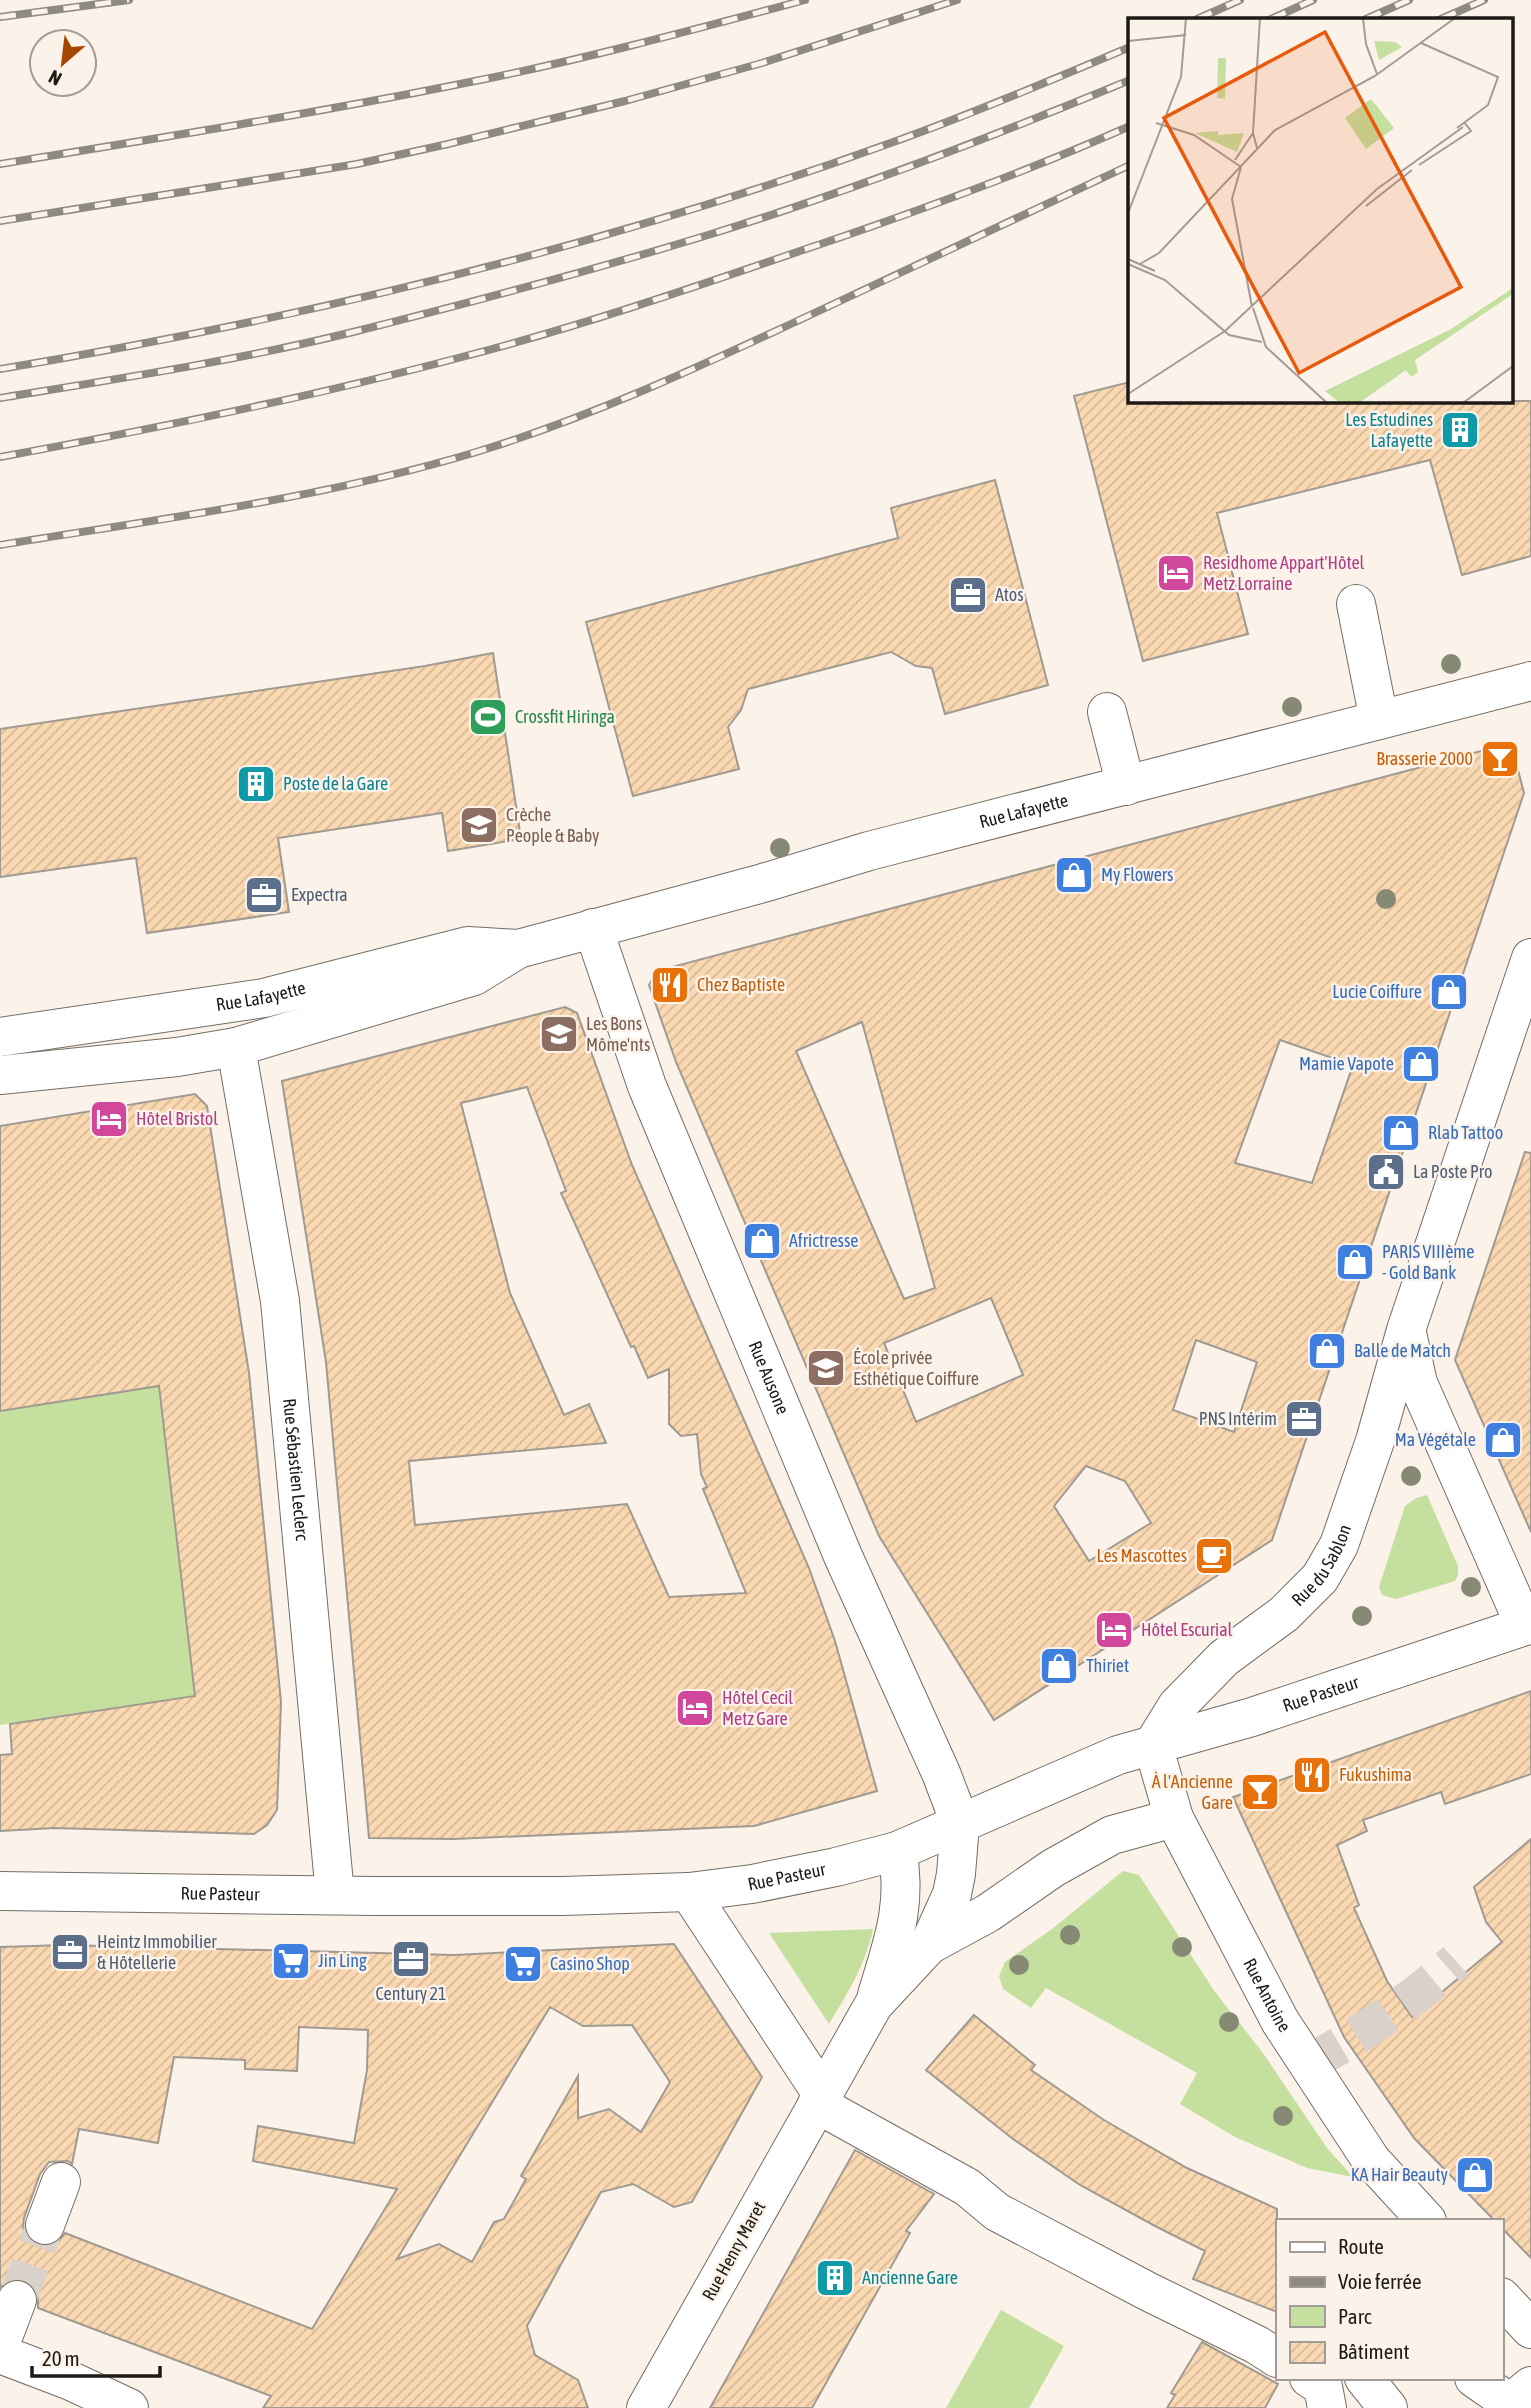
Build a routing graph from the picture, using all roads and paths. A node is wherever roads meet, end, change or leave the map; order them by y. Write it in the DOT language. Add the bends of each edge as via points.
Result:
graph roads {
  1 [pos="1356,604"];
  2 [pos="1531,681"];
  3 [pos="1107,712"];
  4 [pos="1379,720"];
  5 [pos="1126,786"];
  6 [pos="593,928"];
  7 [pos="518,949"];
  8 [pos="1531,958"];
  9 [pos="264,998"];
  10 [pos="0,1037"];
  11 [pos="236,1047"];
  12 [pos="84,1068"];
  13 [pos="0,1075"];
  14 [pos="0,1091"];
  15 [pos="1406,1330"];
  16 [pos="1528,1625"];
  17 [pos="1153,1745"];
  18 [pos="1174,1818"];
  19 [pos="957,1824"];
  20 [pos="897,1851"];
  21 [pos="0,1891"];
  22 [pos="688,1892"];
  23 [pos="335,1895"];
  24 [pos="929,1945"];
  25 [pos="874,2004"];
  26 [pos="820,2099"];
  27 [pos="61,2182"];
  28 [pos="1425,2219"];
  29 [pos="45,2225"];
  30 [pos="1503,2299"];
  31 [pos="17,2300"];
  32 [pos="1531,2329"];
  33 [pos="0,2345"];
  34 [pos="0,2354"];
  35 [pos="1276,2357"];
  36 [pos="1312,2380"];
  37 [pos="1366,2380"];
  38 [pos="1478,2380"];
  39 [pos="1515,2399"];
  40 [pos="129,2408"];
  41 [pos="646,2408"];
  42 [pos="1327,2408"];
  43 [pos="1388,2408"];
  1 -- 4 [label="street"];
  2 -- 4 [label="street, Rue Lafayette"];
  3 -- 5 [label="street"];
  4 -- 5 [label="street, Rue Lafayette"];
  5 -- 6 [label="street, Rue Lafayette"];
  6 -- 7 [label="street, Rue Lafayette"];
  6 -- 19 [label="street, Rue Ausone" via="648,1086 843,1556 941,1773"];
  7 -- 9 [label="street, Rue Lafayette" via="468,946"];
  7 -- 11 [label="street, Rue Lafayette" via="474,976"];
  8 -- 15 [label="street, Rue du Sablon"];
  9 -- 10 [label="street, Rue Lafayette"];
  9 -- 11 [label="street"];
  11 -- 12 [label="street, Rue Lafayette"];
  11 -- 23 [label="street, Rue Sébastien Leclerc" via="280,1301"];
  12 -- 13 [label="street, Rue Lafayette"];
  12 -- 14 [label="street, Rue Lafayette"];
  15 -- 16 [label="street" via="1418,1383"];
  15 -- 17 [label="street, Rue du Sablon" via="1339,1545 1320,1578 1284,1614 1224,1658 1177,1706"];
  16 -- 17 [label="street, Rue Pasteur" via="1252,1717"];
  17 -- 18 [label="street, Rue Antoine"];
  17 -- 19 [label="street, Rue Pasteur" via="1118,1755"];
  18 -- 24 [label="street" via="1112,1835"];
  18 -- 28 [label="street, Rue Antoine" via="1280,2021 1371,2160"];
  19 -- 20 [label="street, Rue Pasteur"];
  19 -- 24 [label="street, Rue Henry Maret" via="957,1874"];
  20 -- 22 [label="street, Rue Pasteur" via="776,1879"];
  20 -- 25 [label="street, Rue Henry Maret" via="901,1904"];
  21 -- 23 [label="street, Rue Pasteur"];
  22 -- 23 [label="street, Rue Pasteur"];
  22 -- 26 [label="street"];
  24 -- 25 [label="street, Rue Henry Maret"];
  25 -- 26 [label="street, Rue Henry Maret"];
  26 -- 35 [label="street" via="967,2187 997,2212"];
  26 -- 41 [label="street, Rue Henry Maret"];
  27 -- 29 [label="street"];
  30 -- 32 [label="street"];
  31 -- 33 [label="street"];
  34 -- 40 [label="street"];
  36 -- 42 [label="street" via="1323,2387"];
  37 -- 43 [label="street"];
  38 -- 39 [label="street"];
}
